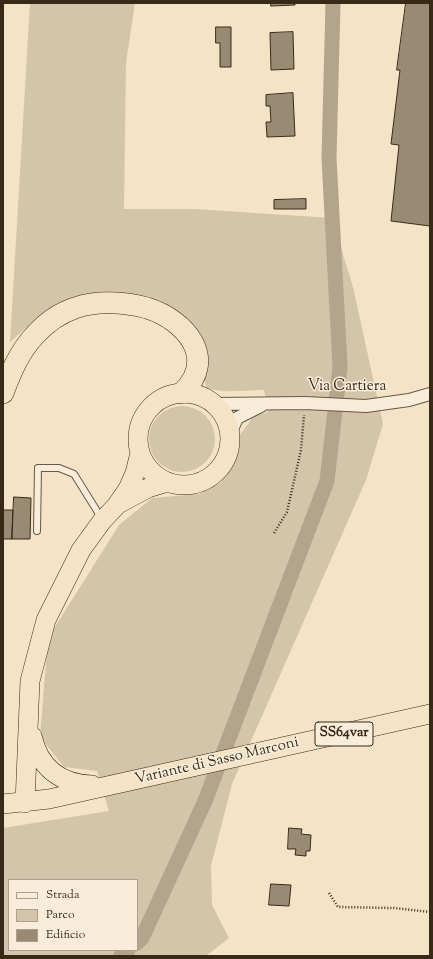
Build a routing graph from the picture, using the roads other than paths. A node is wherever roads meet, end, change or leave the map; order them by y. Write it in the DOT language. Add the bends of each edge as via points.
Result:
graph roads {
  1 [pos="3,393"];
  2 [pos="182,393"];
  3 [pos="430,394"];
  4 [pos="214,404"];
  5 [pos="264,404"];
  6 [pos="230,434"];
  7 [pos="140,452"];
  8 [pos="168,482"];
  9 [pos="117,505"];
  10 [pos="102,521"];
  11 [pos="37,531"];
  12 [pos="430,714"];
  13 [pos="28,718"];
  14 [pos="109,786"];
  15 [pos="12,804"];
  1 -- 2 [label="highway" via="18,357 45,326 75,308 108,303 148,308 172,321 187,333 196,349 198,367 192,383"];
  2 -- 4 [label="highway" via="204,398"];
  2 -- 7 [label="highway" via="156,402 147,412 140,425"];
  3 -- 5 [label="street, Via Cartiera" via="409,400 366,406 319,403"];
  4 -- 5 [label="street, Via Cartiera"];
  4 -- 6 [label="highway" via="223,414"];
  5 -- 6 [label="street, Via Cartiera" via="237,418"];
  6 -- 8 [label="highway" via="228,454 221,467 210,477 197,483 183,485"];
  7 -- 8 [label="highway" via="146,465"];
  7 -- 9 [label="highway" via="135,473"];
  8 -- 9 [label="highway" via="148,488"];
  9 -- 10 [label="highway"];
  10 -- 11 [label="lane" via="74,474 59,468 38,468"];
  10 -- 13 [label="highway" via="81,550 46,620 30,682"];
  12 -- 14 [label="highway, Variante di Sasso Marconi / SS64var"];
  13 -- 14 [label="highway" via="37,753 42,762 68,781"];
  13 -- 15 [label="highway"];
  14 -- 15 [label="highway, Variante di Sasso Marconi / SS64var"];
}
